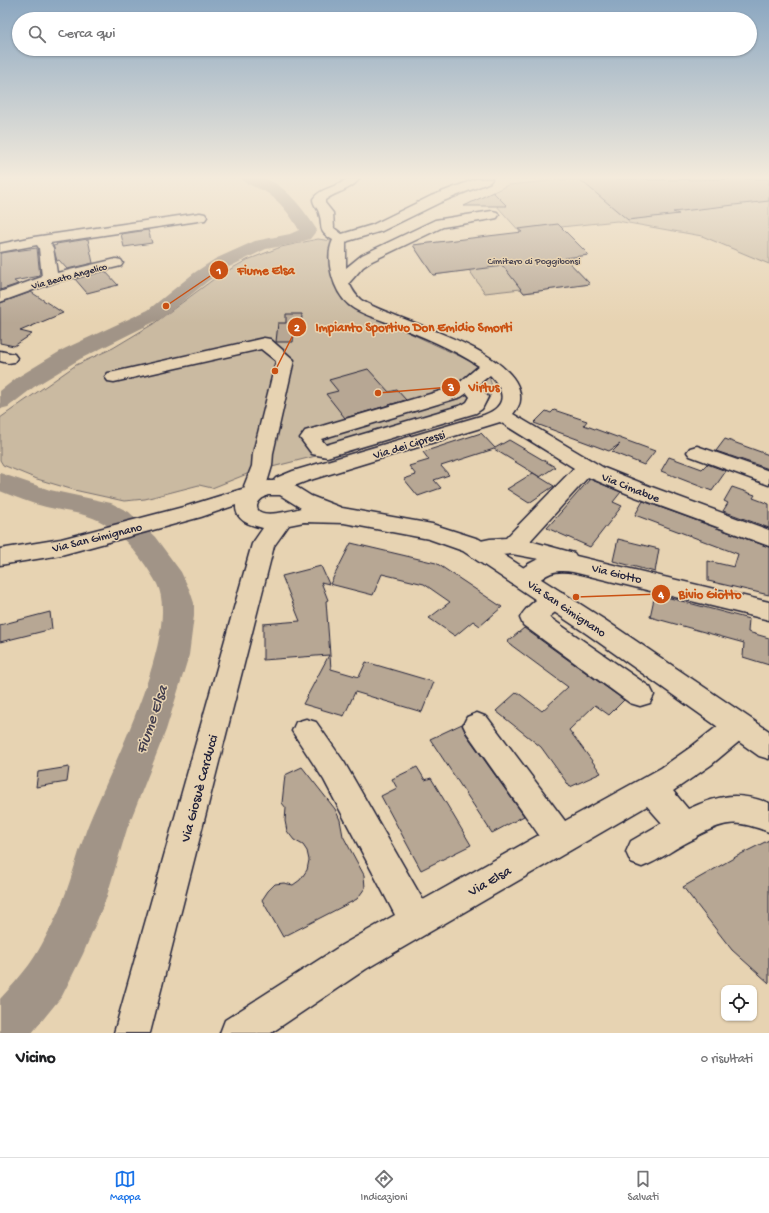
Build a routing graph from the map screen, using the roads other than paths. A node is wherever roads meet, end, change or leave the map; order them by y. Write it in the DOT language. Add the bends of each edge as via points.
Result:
graph roads {
  1 [pos="129,227"];
  2 [pos="326,227"];
  3 [pos="379,227"];
  4 [pos="430,227"];
  5 [pos="341,239"];
  6 [pos="41,240"];
  7 [pos="0,248"];
  8 [pos="116,262"];
  9 [pos="50,279"];
  10 [pos="341,282"];
  11 [pos="0,297"];
  12 [pos="491,366"];
  13 [pos="114,377"];
  14 [pos="470,384"];
  15 [pos="502,415"];
  16 [pos="697,452"];
  17 [pos="586,467"];
  18 [pos="769,478"];
  19 [pos="268,503"];
  20 [pos="344,516"];
  21 [pos="284,519"];
  22 [pos="769,538"];
  23 [pos="512,546"];
  24 [pos="479,549"];
  25 [pos="0,556"];
  26 [pos="582,565"];
  27 [pos="525,579"];
  28 [pos="555,599"];
  29 [pos="769,610"];
  30 [pos="640,695"];
  31 [pos="476,725"];
  32 [pos="738,726"];
  33 [pos="306,731"];
  34 [pos="769,747"];
  35 [pos="651,788"];
  36 [pos="769,818"];
  37 [pos="685,828"];
  38 [pos="560,839"];
  39 [pos="642,852"];
  40 [pos="416,921"];
  41 [pos="132,1033"];
  42 [pos="238,1033"];
  1 -- 6 [label="street"];
  2 -- 5 [label="street" via="330,233"];
  3 -- 5 [label="street"];
  4 -- 10 [label="street" via="367,258"];
  5 -- 10 [label="street" via="338,242 337,263"];
  6 -- 7 [label="street"];
  6 -- 9 [label="street" via="46,248"];
  8 -- 9 [label="street, Via Beato Angelico"];
  9 -- 11 [label="street, Via Beato Angelico"];
  10 -- 12 [label="street" via="348,295 360,305 459,347"];
  12 -- 14 [label="street"];
  12 -- 15 [label="street" via="507,379 512,389 511,401"];
  13 -- 19 [label="street" via="264,343 285,360 262,466 255,486"];
  14 -- 14 [label="street" via="454,393 312,435 310,438 319,450 328,451 469,409 478,400 478,394"];
  15 -- 17 [label="street, Via Cimabue"];
  15 -- 19 [label="street, Via dei Cipressi" via="315,473"];
  16 -- 18 [label="street"];
  17 -- 22 [label="street, Via Cimabue" via="641,492"];
  17 -- 23 [label="street"];
  19 -- 20 [label="street, Via San Gimignano" via="322,510"];
  19 -- 21 [label="street, Via Giosuè Carducci"];
  19 -- 21 [label="street" via="298,502 294,513"];
  19 -- 25 [label="street, Via San Gimignano" via="221,512 193,512 61,547"];
  19 -- 41 [label="street, Via Giosuè Carducci"];
  20 -- 21 [label="street, Via San Gimignano" via="304,515"];
  20 -- 24 [label="street, Via San Gimignano" via="432,532"];
  23 -- 24 [label="street, Via Giotto"];
  23 -- 26 [label="street, Via Giotto" via="551,554"];
  24 -- 27 [label="street, Via San Gimignano"];
  26 -- 27 [label="street, Via Giotto" via="551,563 537,569"];
  26 -- 29 [label="street, Via Giotto"];
  27 -- 28 [label="street, Via San Gimignano"];
  28 -- 30 [label="street" via="532,618"];
  28 -- 32 [label="street, Via San Gimignano"];
  31 -- 38 [label="street"];
  32 -- 34 [label="street, Via San Gimignano"];
  32 -- 35 [label="street, Via Elsa" via="692,763"];
  33 -- 40 [label="street" via="334,772"];
  35 -- 37 [label="street"];
  35 -- 38 [label="street, Via Elsa"];
  36 -- 37 [label="street" via="748,810 731,809 714,813"];
  37 -- 39 [label="street"];
  38 -- 40 [label="street, Via Elsa"];
  40 -- 42 [label="street, Via Elsa" via="338,967"];
}
